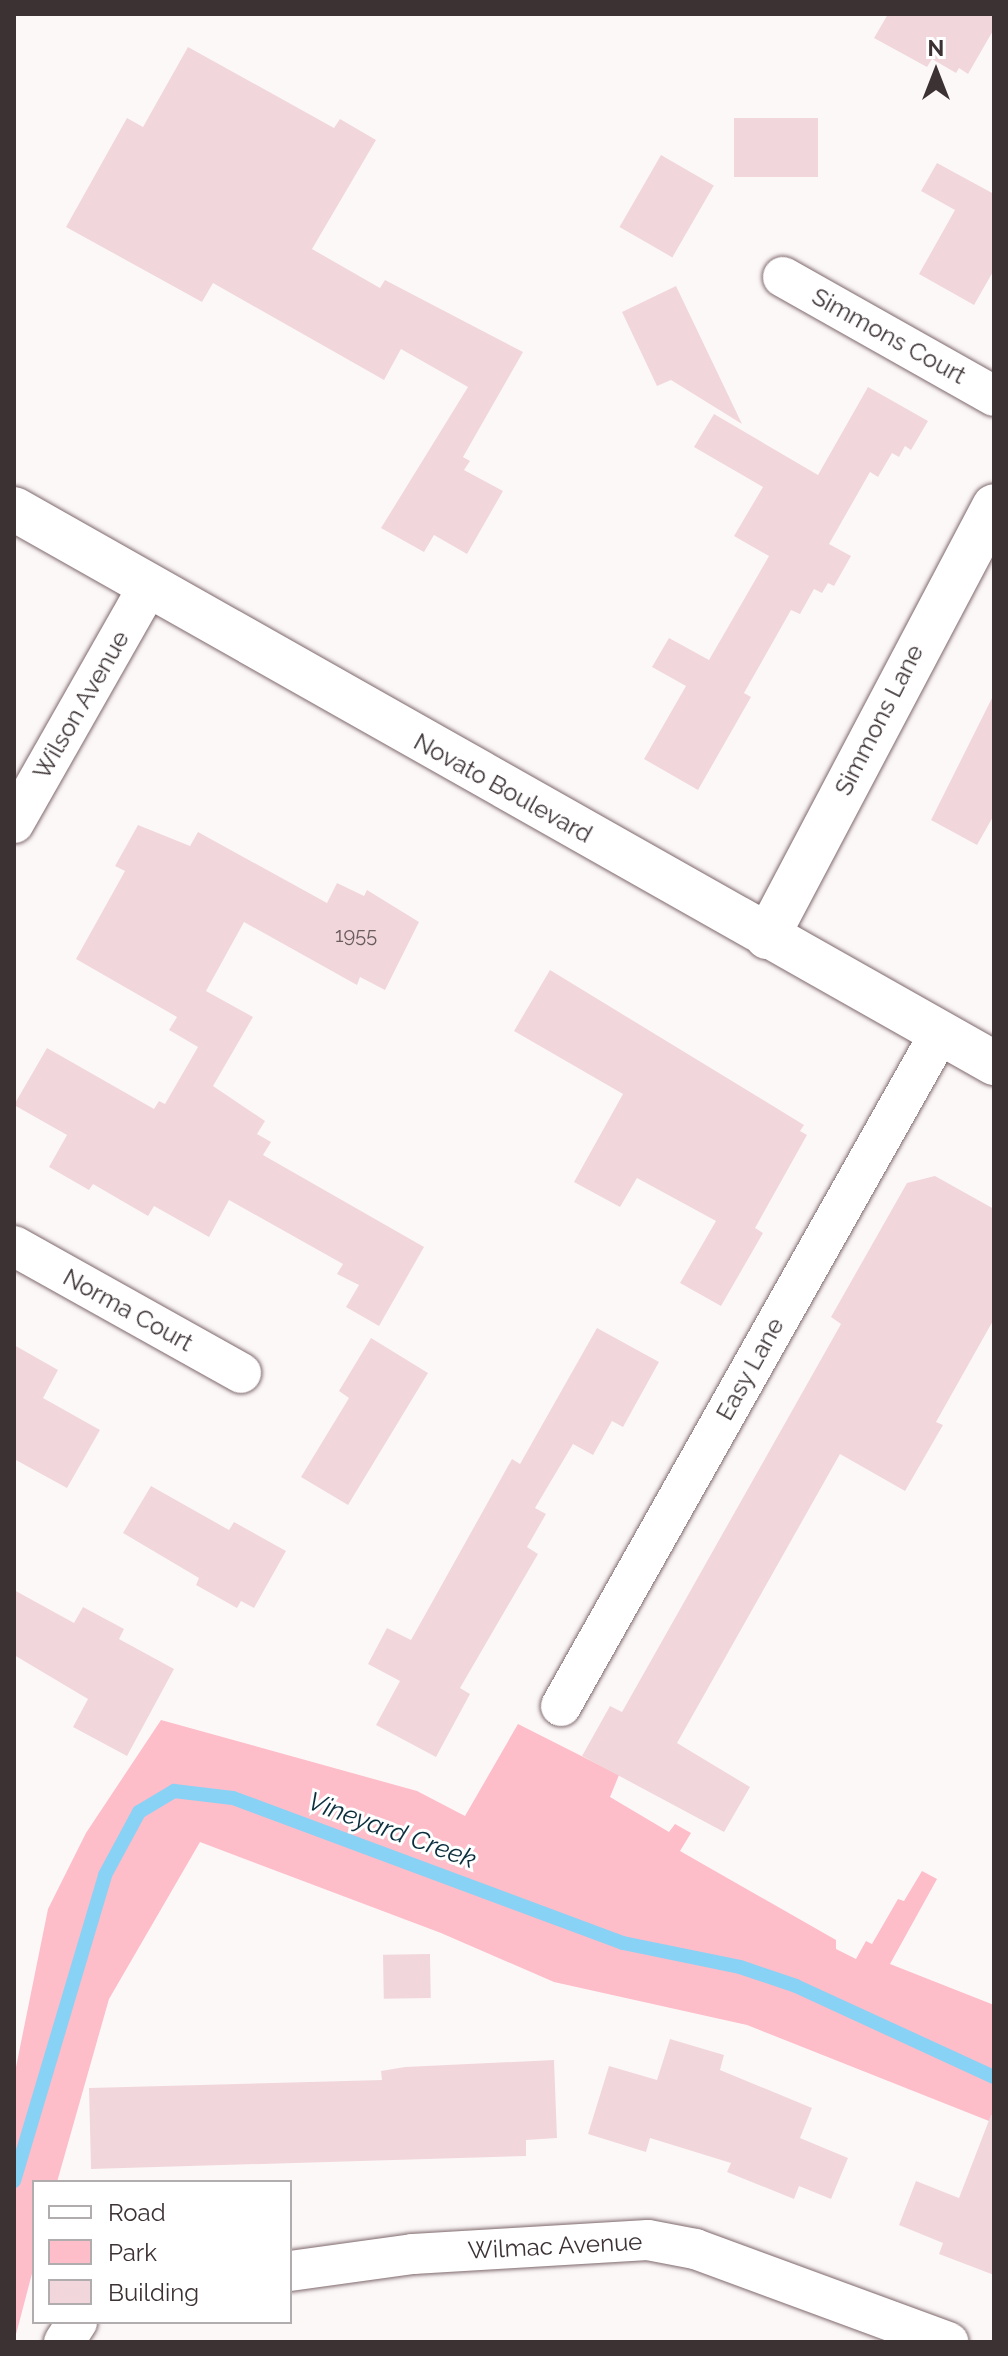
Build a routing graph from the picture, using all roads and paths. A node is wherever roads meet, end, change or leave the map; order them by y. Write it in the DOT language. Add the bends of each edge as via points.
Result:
graph roads {
  1 [pos="783,277"];
  2 [pos="994,396"];
  3 [pos="994,506"];
  4 [pos="14,509"];
  5 [pos="148,587"];
  6 [pos="14,823"];
  7 [pos="767,937"];
  8 [pos="940,1033"];
  9 [pos="994,1063"];
  10 [pos="14,1246"];
  11 [pos="241,1373"];
  12 [pos="561,1706"];
  13 [pos="292,2271"];
  14 [pos="76,2324"];
  15 [pos="64,2342"];
  16 [pos="948,2342"];
  1 -- 2 [label="street, Simmons Court"];
  3 -- 7 [label="main road, Simmons Lane"];
  4 -- 5 [label="main road, Novato Boulevard"];
  5 -- 6 [label="street, Wilson Avenue"];
  5 -- 7 [label="main road, Novato Boulevard"];
  7 -- 8 [label="main road, Novato Boulevard"];
  8 -- 9 [label="main road, Novato Boulevard"];
  8 -- 12 [label="street, Easy Lane"];
  10 -- 11 [label="street, Norma Court"];
  13 -- 16 [label="street, Wilmac Avenue" via="413,2254 648,2240 695,2249"];
  14 -- 15 [label="street"];
}
